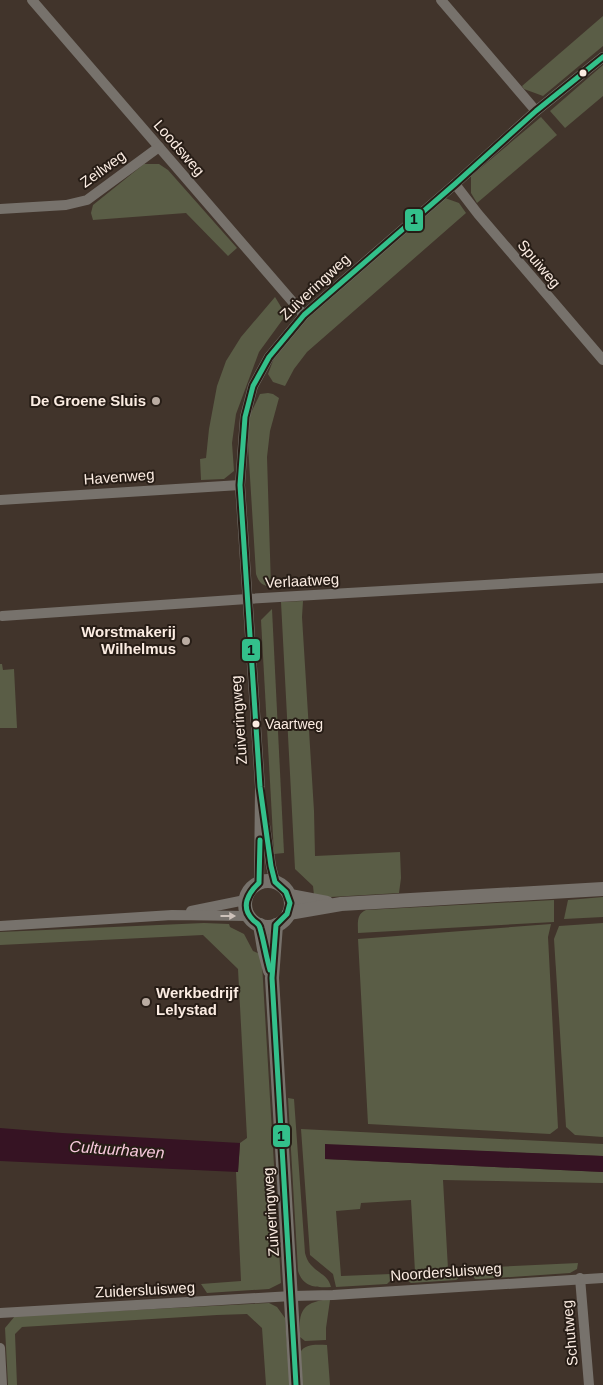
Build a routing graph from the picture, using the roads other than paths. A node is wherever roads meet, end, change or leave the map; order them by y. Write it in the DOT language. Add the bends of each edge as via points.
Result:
graph roads {
  1 [pos="32,0"];
  2 [pos="441,0"];
  3 [pos="603,56"];
  4 [pos="536,111"];
  5 [pos="159,147"];
  6 [pos="455,184"];
  7 [pos="0,209"];
  8 [pos="304,315"];
  9 [pos="603,360"];
  10 [pos="240,485"];
  11 [pos="0,500"];
  12 [pos="603,578"];
  13 [pos="247,599"];
  14 [pos="2,616"];
  15 [pos="260,787"];
  16 [pos="259,882"];
  17 [pos="275,882"];
  18 [pos="603,889"];
  19 [pos="290,896"];
  20 [pos="246,900"];
  21 [pos="341,904"];
  22 [pos="289,913"];
  23 [pos="172,915"];
  24 [pos="248,916"];
  25 [pos="260,925"];
  26 [pos="276,925"];
  27 [pos="0,926"];
  28 [pos="272,978"];
  29 [pos="580,1278"];
  30 [pos="603,1278"];
  31 [pos="292,1296"];
  32 [pos="0,1313"];
  33 [pos="0,1348"];
  34 [pos="2,1385"];
  35 [pos="296,1385"];
  36 [pos="589,1385"];
  1 -- 5 [label="street, Loodsweg"];
  2 -- 4 [label="street"];
  3 -- 4 [label="street, Zuiveringweg"];
  4 -- 6 [label="street, Zuiveringweg"];
  5 -- 7 [label="street, Zeilweg" via="87,200 66,205"];
  5 -- 8 [label="street, Loodsweg"];
  6 -- 8 [label="street, Zuiveringweg"];
  6 -- 9 [label="street, Spuiweg"];
  8 -- 10 [label="street, Zuiveringweg" via="269,356 253,386 245,417"];
  10 -- 11 [label="street, Havenweg"];
  10 -- 13 [label="street, Zuiveringweg"];
  12 -- 13 [label="street, Verlaatweg"];
  13 -- 14 [label="street, Verlaatweg"];
  13 -- 15 [label="street, Zuiveringweg"];
  15 -- 16 [label="street, Zuiveringweg"];
  15 -- 17 [label="street, Zuiveringweg"];
  16 -- 17 [label="street"];
  16 -- 20 [label="street" via="250,890"];
  17 -- 19 [label="street"];
  18 -- 21 [label="street"];
  19 -- 21 [label="street"];
  19 -- 22 [label="street"];
  20 -- 23 [label="street"];
  20 -- 24 [label="street"];
  21 -- 22 [label="street"];
  22 -- 26 [label="street"];
  23 -- 24 [label="street, one-way"];
  23 -- 27 [label="street"];
  24 -- 25 [label="street"];
  25 -- 26 [label="street"];
  25 -- 28 [label="street, Zuiveringweg"];
  26 -- 28 [label="street, Zuiveringweg"];
  28 -- 31 [label="street, Zuiveringweg"];
  29 -- 30 [label="street, Noordersluisweg"];
  29 -- 31 [label="street, Noordersluisweg"];
  29 -- 36 [label="street, Schutweg"];
  31 -- 32 [label="street, Zuidersluisweg"];
  31 -- 35 [label="street, Zuiveringweg"];
  33 -- 34 [label="street"];
}
